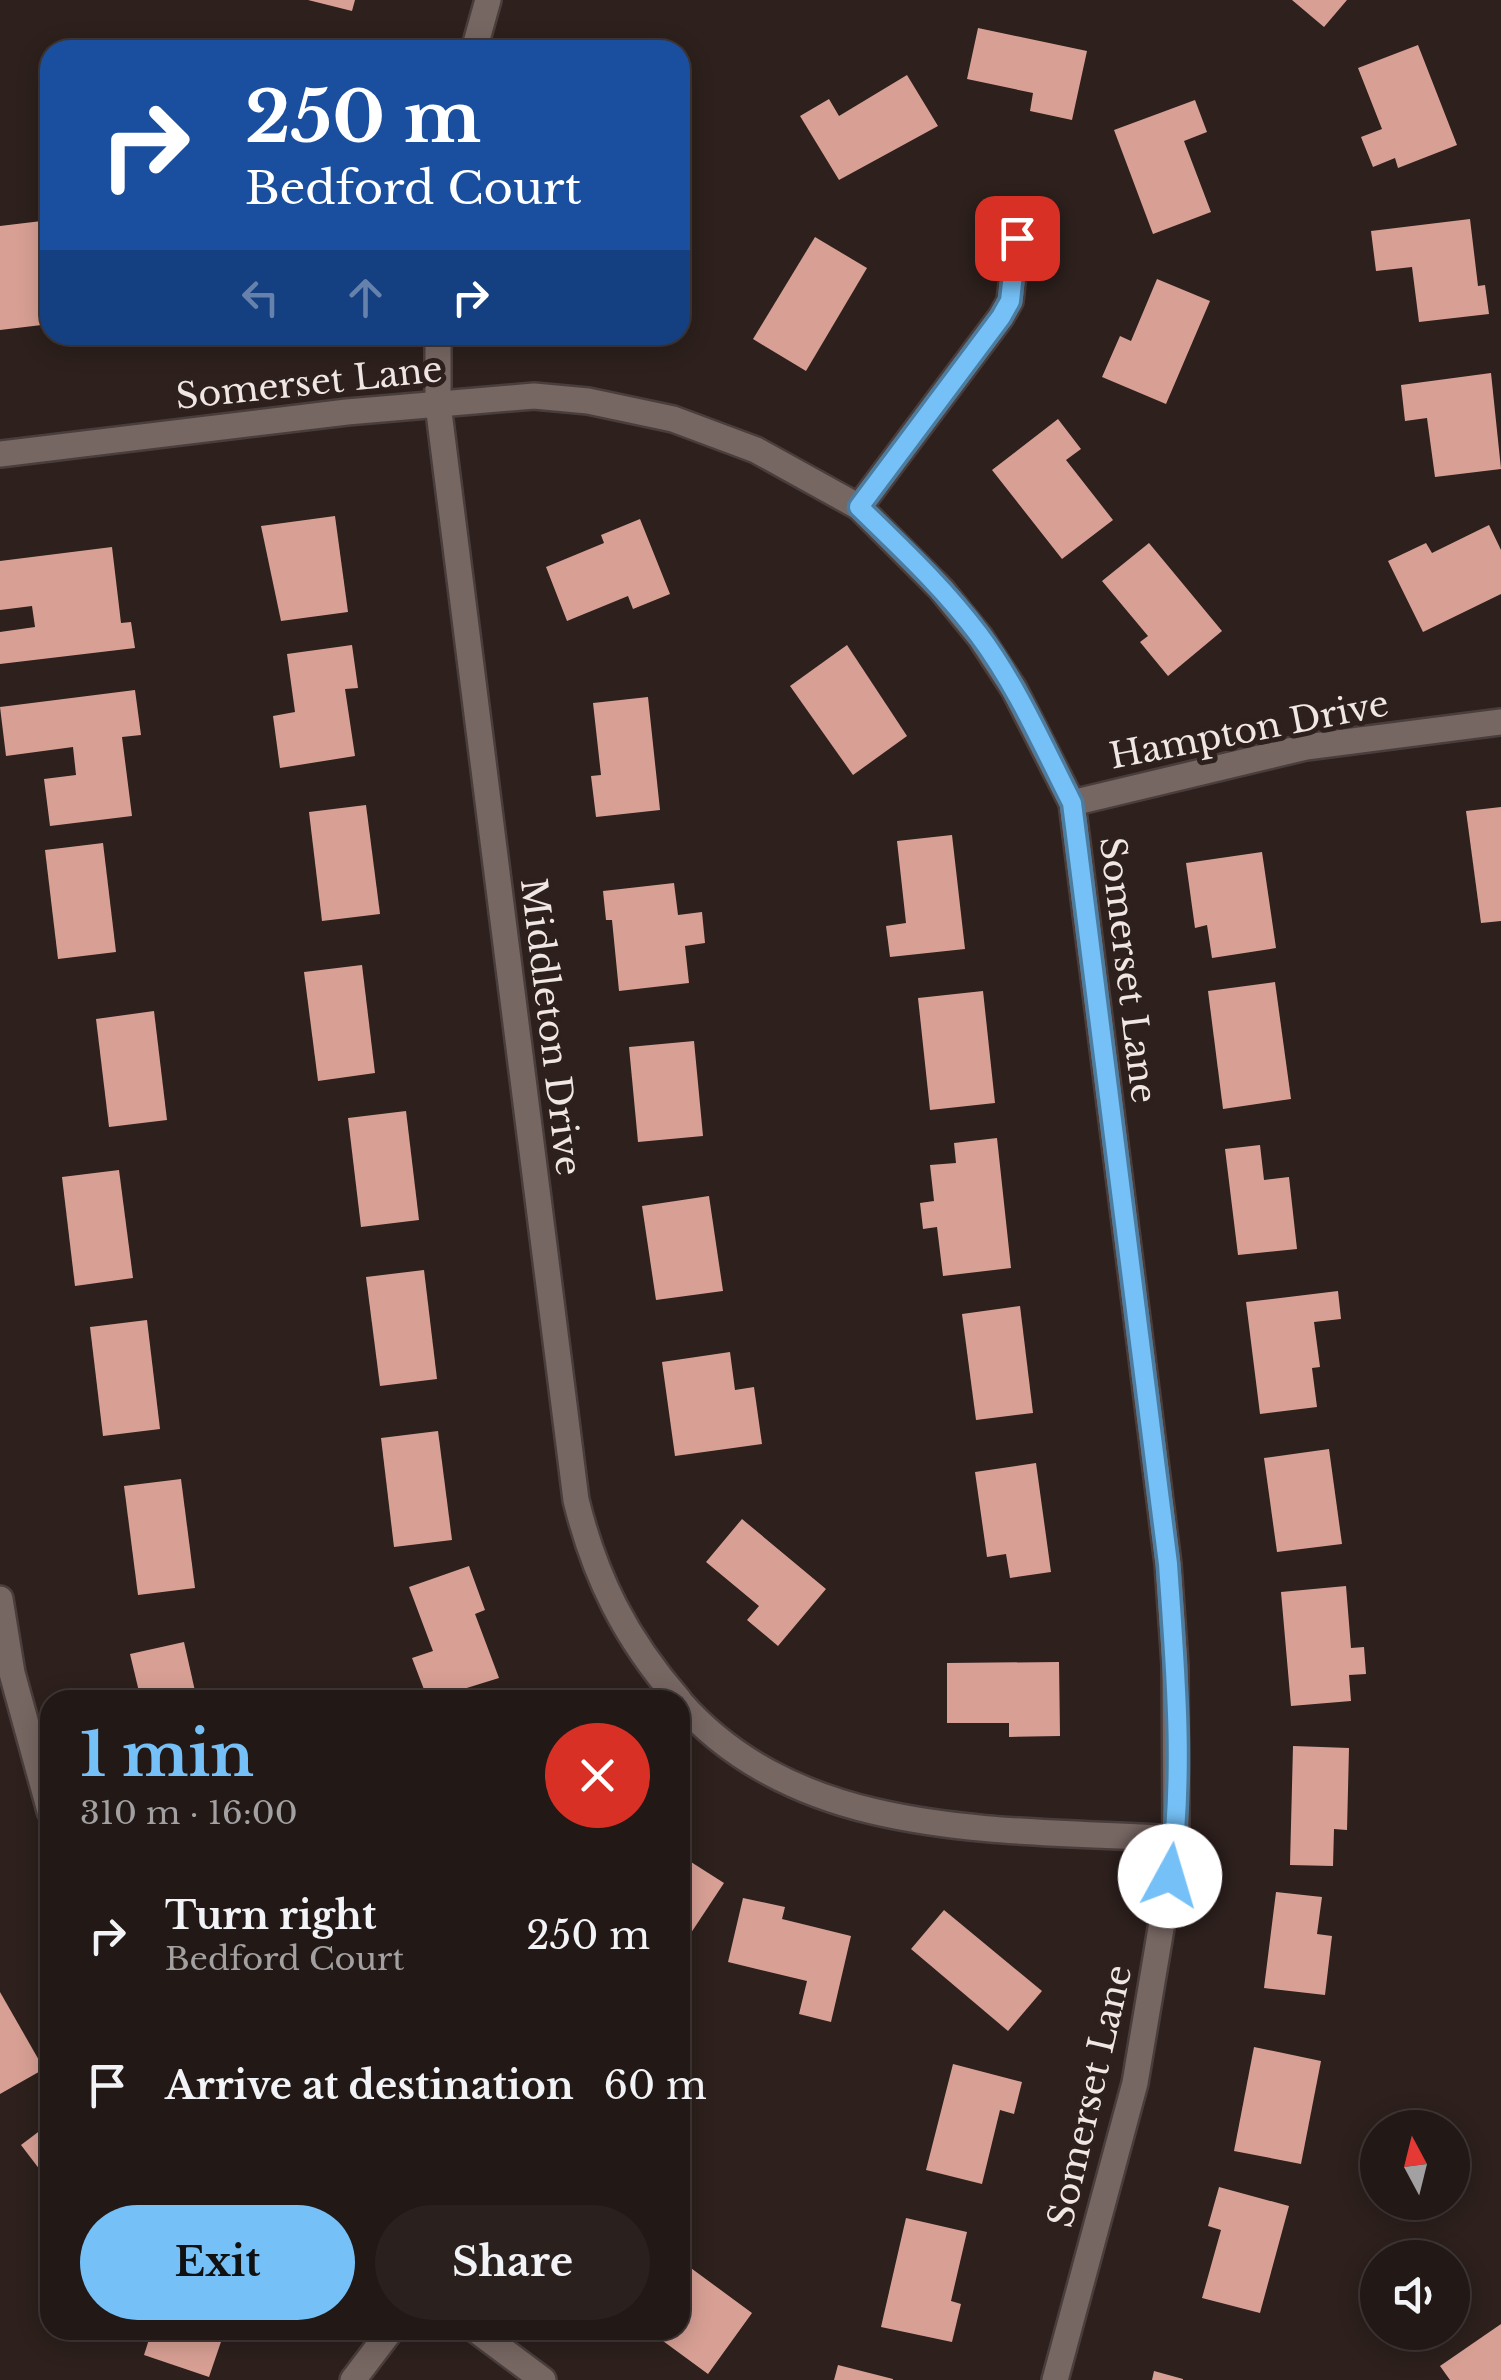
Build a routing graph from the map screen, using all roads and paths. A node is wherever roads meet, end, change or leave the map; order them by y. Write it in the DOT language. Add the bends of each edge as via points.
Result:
graph roads {
  1 [pos="488,0"];
  2 [pos="477,40"];
  3 [pos="1017,238"];
  4 [pos="438,345"];
  5 [pos="438,404"];
  6 [pos="0,454"];
  7 [pos="859,507"];
  8 [pos="1501,722"];
  9 [pos="1072,803"];
  10 [pos="0,1599"];
  11 [pos="670,1690"];
  12 [pos="690,1713"];
  13 [pos="40,1775"];
  14 [pos="1176,1839"];
  15 [pos="384,2340"];
  16 [pos="489,2340"];
  17 [pos="354,2380"];
  18 [pos="543,2380"];
  19 [pos="1055,2380"];
  1 -- 2 [label="street"];
  3 -- 7 [label="street" via="1010,301 1001,317"];
  4 -- 5 [label="street, Middleton Drive"];
  5 -- 6 [label="street, Somerset Lane"];
  5 -- 7 [label="street, Somerset Lane" via="534,396 673,418 756,450"];
  5 -- 11 [label="street, Middleton Drive" via="576,1500 613,1610"];
  7 -- 9 [label="street, Somerset Lane" via="942,588 980,636"];
  8 -- 9 [label="street, Hampton Drive" via="1306,747"];
  9 -- 14 [label="street, Somerset Lane" via="1168,1564"];
  10 -- 13 [label="street"];
  12 -- 14 [label="street, Middleton Drive" via="712,1738 786,1781 883,1816"];
  14 -- 19 [label="street, Somerset Lane" via="1135,2083"];
  15 -- 17 [label="street"];
  16 -- 18 [label="street"];
}
